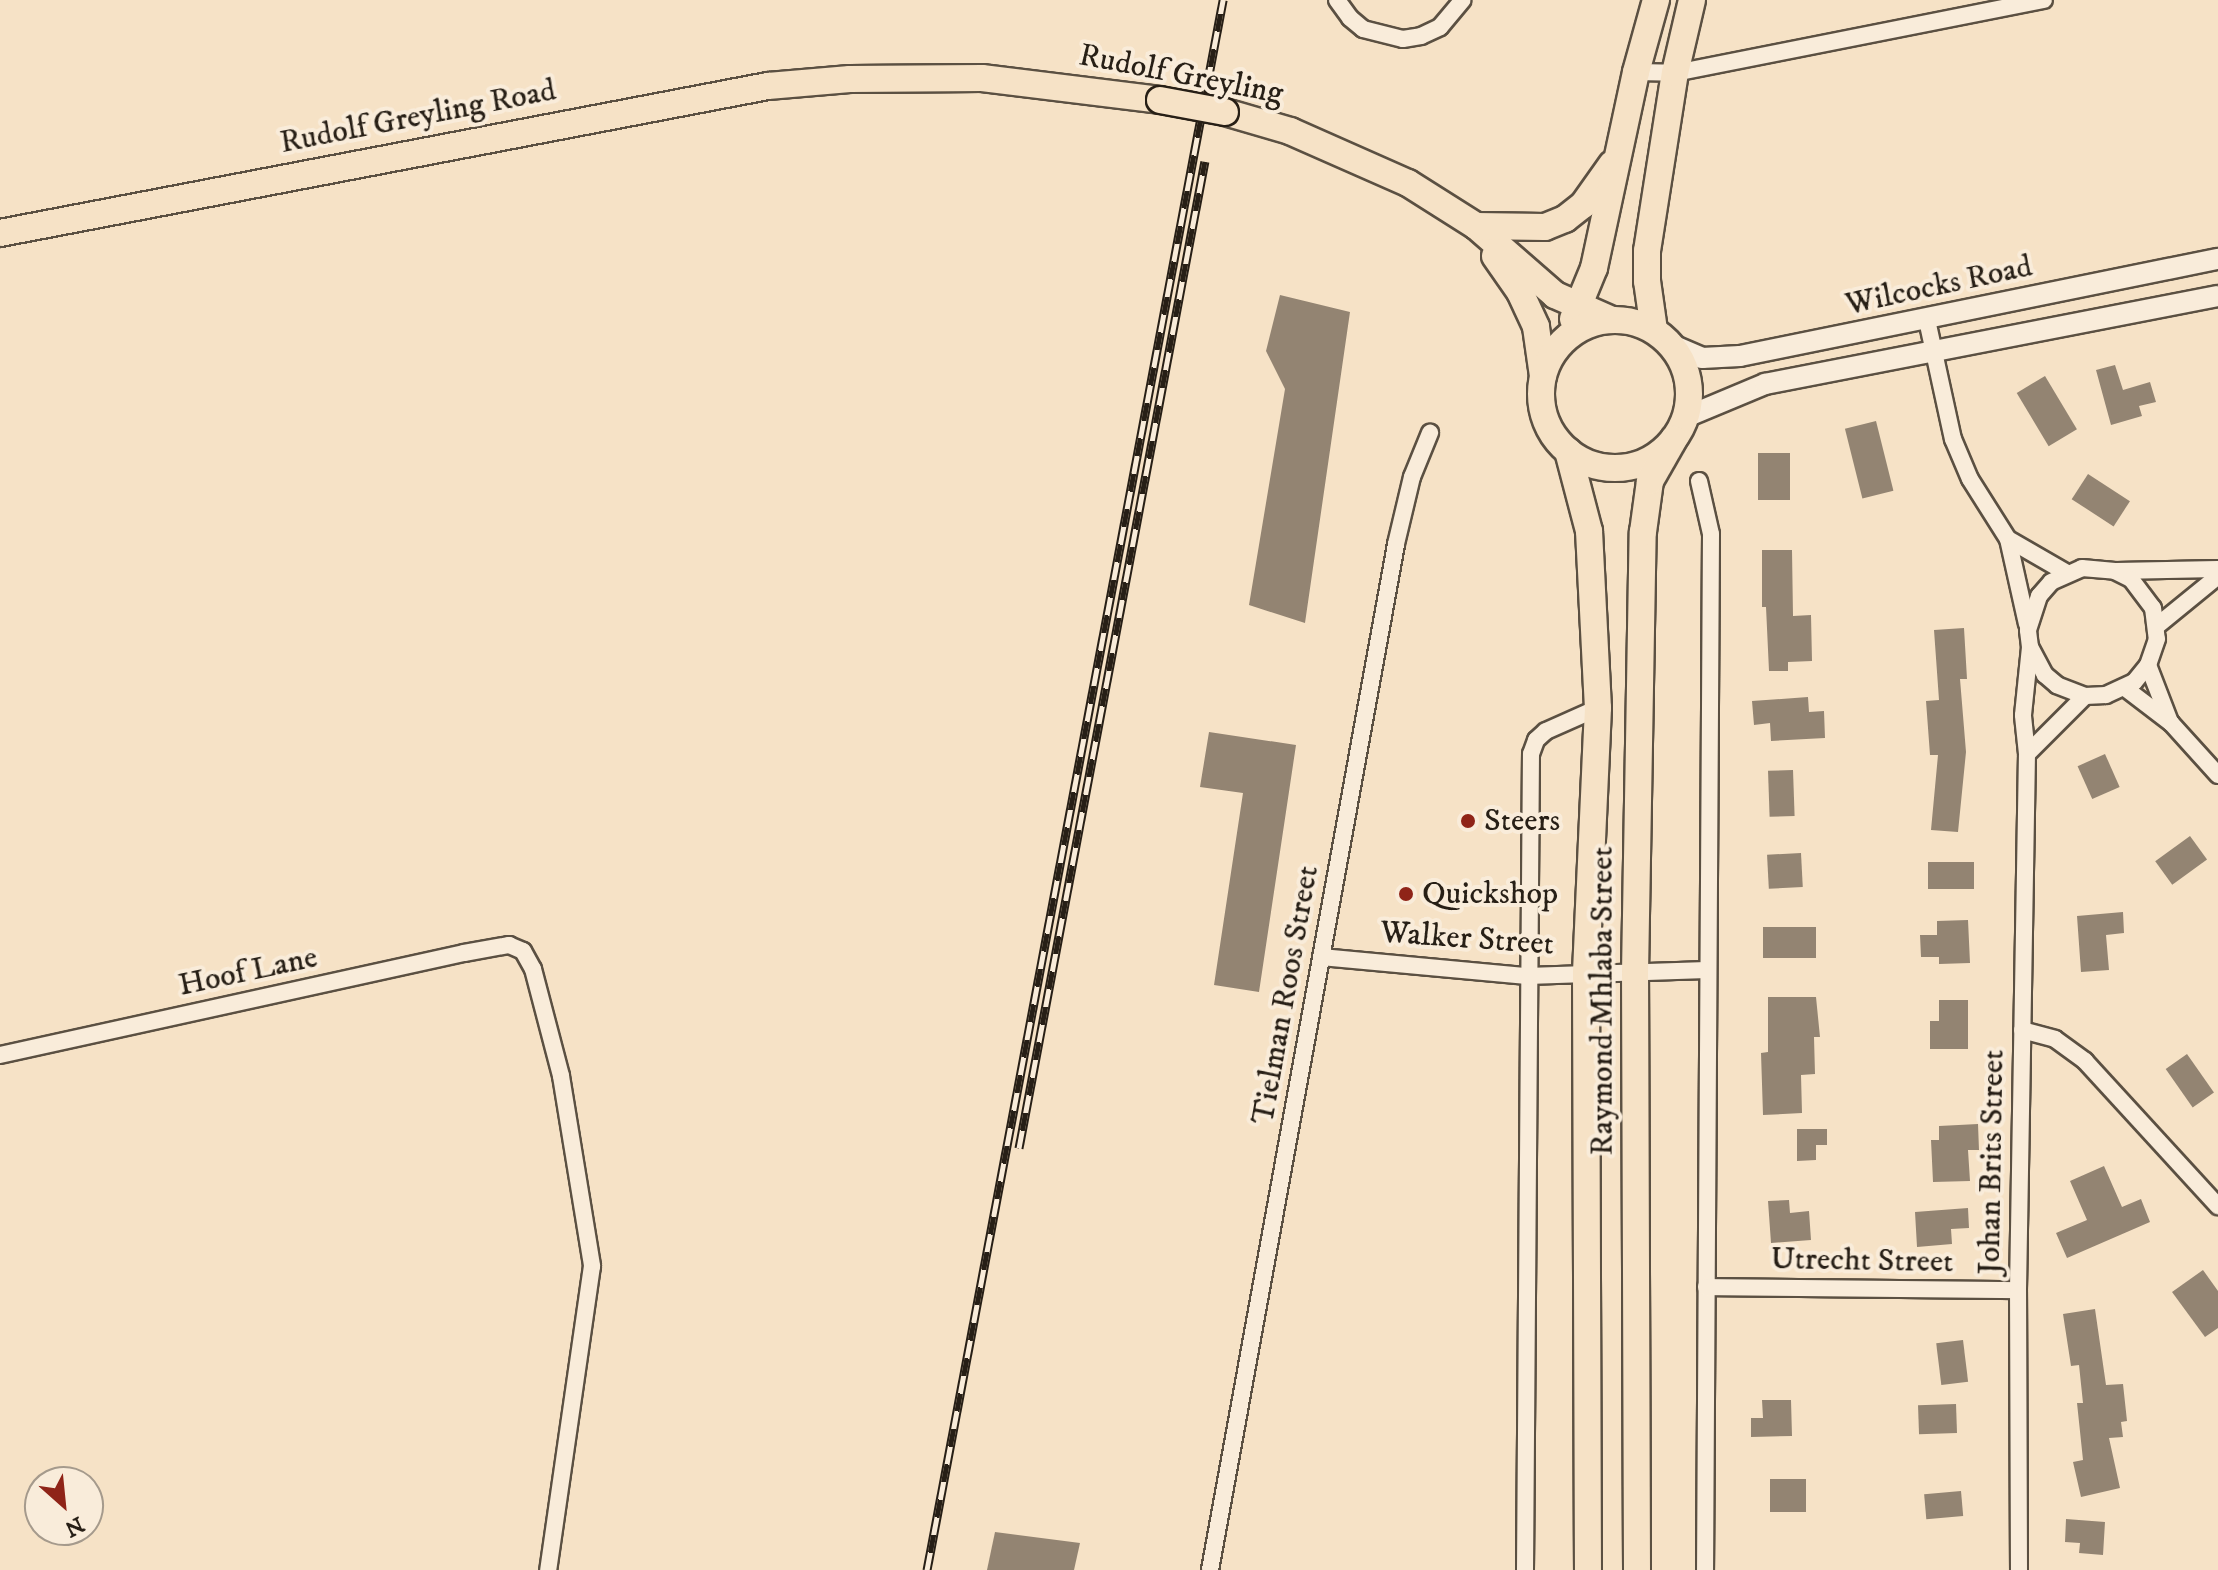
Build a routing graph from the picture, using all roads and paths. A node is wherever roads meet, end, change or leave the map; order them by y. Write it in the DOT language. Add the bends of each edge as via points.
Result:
graph roads {
  1 [pos="1337,0"];
  2 [pos="1463,0"];
  3 [pos="1656,0"];
  4 [pos="1692,0"];
  5 [pos="2044,0"];
  6 [pos="1636,72"];
  7 [pos="1675,73"];
  8 [pos="850,79"];
  9 [pos="1621,150"];
  10 [pos="1476,226"];
  11 [pos="0,233"];
  12 [pos="2218,259"];
  13 [pos="2218,296"];
  14 [pos="1579,305"];
  15 [pos="1612,320"];
  16 [pos="1927,320"];
  17 [pos="1663,338"];
  18 [pos="1563,341"];
  19 [pos="1933,351"];
  20 [pos="1543,376"];
  21 [pos="1680,428"];
  22 [pos="1430,433"];
  23 [pos="1568,451"];
  24 [pos="1699,481"];
  25 [pos="2008,539"];
  26 [pos="2218,569"];
  27 [pos="2115,571"];
  28 [pos="2067,573"];
  29 [pos="2218,576"];
  30 [pos="2158,625"];
  31 [pos="2028,630"];
  32 [pos="2030,647"];
  33 [pos="2148,665"];
  34 [pos="2125,688"];
  35 [pos="2085,696"];
  36 [pos="1598,708"];
  37 [pos="2171,723"];
  38 [pos="2027,754"];
  39 [pos="2218,775"];
  40 [pos="1321,957"];
  41 [pos="1707,970"];
  42 [pos="1586,973"];
  43 [pos="1635,973"];
  44 [pos="1527,976"];
  45 [pos="2022,1030"];
  46 [pos="0,1055"];
  47 [pos="2218,1206"];
  48 [pos="1706,1287"];
  49 [pos="2018,1290"];
  50 [pos="548,1570"];
  51 [pos="1210,1570"];
  52 [pos="1525,1570"];
  53 [pos="1588,1570"];
  54 [pos="1637,1570"];
  55 [pos="1705,1570"];
  56 [pos="2019,1570"];
  1 -- 2 [label="street" via="1350,18 1376,34 1403,39 1440,27"];
  3 -- 6 [label="main road"];
  4 -- 7 [label="main road, Raymond Mhlaba Street"];
  5 -- 7 [label="street"];
  6 -- 7 [label="street"];
  6 -- 9 [label="main road"];
  7 -- 17 [label="main road, Raymond Mhlaba Street" via="1647,251 1647,281"];
  8 -- 10 [label="main road, Rudolf Greyling, bridge" via="982,78 1225,112 1353,156"];
  8 -- 11 [label="main road, Rudolf Greyling Road" via="659,104"];
  9 -- 10 [label="main road" via="1583,205 1565,219 1533,228"];
  9 -- 14 [label="main road" via="1594,268"];
  10 -- 14 [label="main road, Rudolf Greyling" via="1555,295"];
  10 -- 20 [label="main road, Rudolf Greyling" via="1520,292 1536,327"];
  12 -- 16 [label="street, Wilcocks Road"];
  13 -- 19 [label="street, Wilcocks Road"];
  14 -- 15 [label="main road, Rudolf Greyling"];
  14 -- 18 [label="main road"];
  15 -- 17 [label="main road" via="1634,322"];
  15 -- 18 [label="main road" via="1590,324"];
  16 -- 17 [label="street, Wilcocks Road" via="1740,356 1702,358"];
  16 -- 19 [label="street"];
  17 -- 21 [label="main road, Raymond Mhlaba Street" via="1690,392"];
  18 -- 20 [label="main road"];
  19 -- 21 [label="street, Wilcocks Road" via="1765,384"];
  19 -- 25 [label="street" via="1953,439 1970,479"];
  20 -- 23 [label="main road, Raymond Mhlaba Street" via="1545,417"];
  21 -- 23 [label="main road" via="1656,455 1635,465 1611,468"];
  21 -- 43 [label="main road, Raymond Mhlaba Street" via="1650,481 1645,505"];
  22 -- 40 [label="street, Tielman Roos Street" via="1412,477 1396,544"];
  23 -- 36 [label="main road, Raymond Mhlaba Street" via="1589,531"];
  24 -- 41 [label="street" via="1711,534"];
  25 -- 28 [label="street"];
  25 -- 31 [label="street"];
  26 -- 27 [label="street"];
  27 -- 28 [label="street" via="2090,567"];
  27 -- 30 [label="street" via="2144,591"];
  28 -- 31 [label="street" via="2039,596"];
  29 -- 30 [label="street"];
  30 -- 33 [label="street"];
  31 -- 32 [label="street"];
  32 -- 35 [label="street" via="2045,675"];
  32 -- 38 [label="street, Johan Brits Street" via="2023,715"];
  33 -- 34 [label="street"];
  33 -- 37 [label="street"];
  34 -- 35 [label="street"];
  34 -- 37 [label="street"];
  35 -- 38 [label="street"];
  36 -- 42 [label="main road, Raymond Mhlaba Street"];
  36 -- 44 [label="street" via="1546,731 1531,754"];
  37 -- 39 [label="street"];
  38 -- 45 [label="street, Johan Brits Street"];
  40 -- 44 [label="street, Walker Street"];
  40 -- 51 [label="street, Tielman Roos Street"];
  41 -- 43 [label="street, Walker Street"];
  41 -- 48 [label="street"];
  42 -- 43 [label="street, Walker Street"];
  42 -- 44 [label="street, Walker Street"];
  42 -- 53 [label="main road, Raymond Mhlaba Street"];
  43 -- 54 [label="main road, Raymond Mhlaba Street"];
  44 -- 52 [label="street"];
  45 -- 47 [label="street" via="2055,1039 2085,1061"];
  45 -- 49 [label="street, Johan Brits Street"];
  46 -- 50 [label="street, Hoof Lane" via="517,946 529,959 547,1017 592,1266"];
  48 -- 49 [label="street, Utrecht Street"];
  48 -- 55 [label="street"];
  49 -- 56 [label="street, Johan Brits Street"];
}
